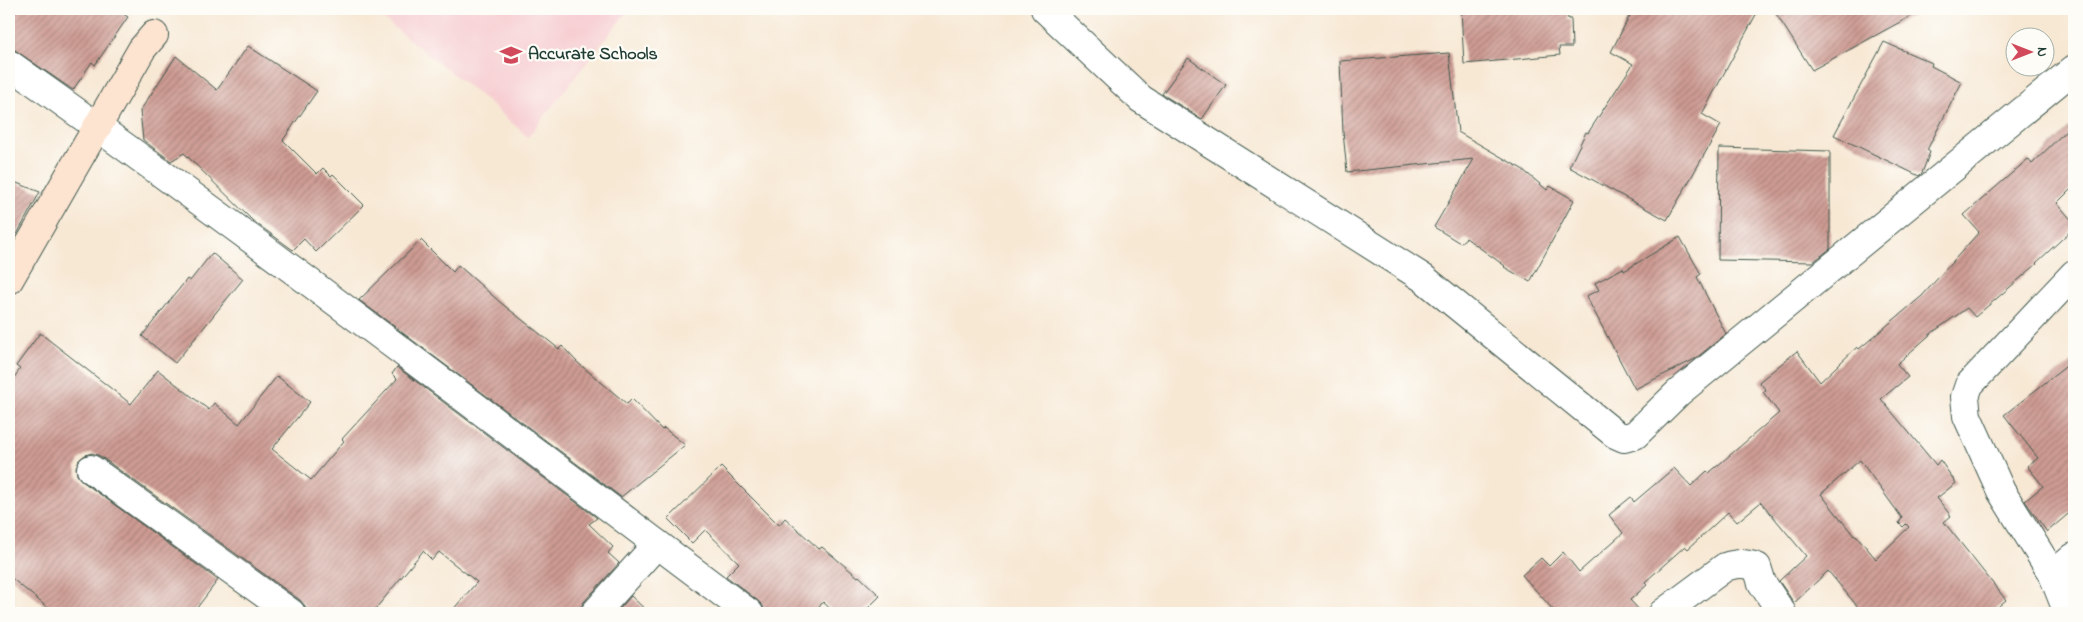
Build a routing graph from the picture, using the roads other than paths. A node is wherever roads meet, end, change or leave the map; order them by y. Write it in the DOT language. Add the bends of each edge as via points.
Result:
graph roads {
  1 [pos="1044,9"];
  2 [pos="154,35"];
  3 [pos="9,64"];
  4 [pos="2074,69"];
  5 [pos="96,126"];
  6 [pos="2074,274"];
  7 [pos="9,280"];
  8 [pos="92,469"];
  9 [pos="656,544"];
  10 [pos="2074,557"];
  11 [pos="2053,575"];
  12 [pos="291,613"];
  13 [pos="595,613"];
  14 [pos="749,613"];
  15 [pos="1663,613"];
  16 [pos="1782,613"];
  17 [pos="2068,613"];
  1 -- 4 [label="street" via="1141,99 1423,278 1624,438 1635,435 1678,393"];
  2 -- 5 [label="street" via="142,49"];
  3 -- 5 [label="street"];
  5 -- 7 [label="street"];
  5 -- 9 [label="street"];
  6 -- 11 [label="street" via="1969,385 1965,397 1967,416 2001,491"];
  8 -- 12 [label="street"];
  9 -- 13 [label="street"];
  9 -- 14 [label="street"];
  10 -- 11 [label="street"];
  11 -- 17 [label="street"];
  15 -- 16 [label="street" via="1725,567 1735,564 1757,567 1762,583"];
}
